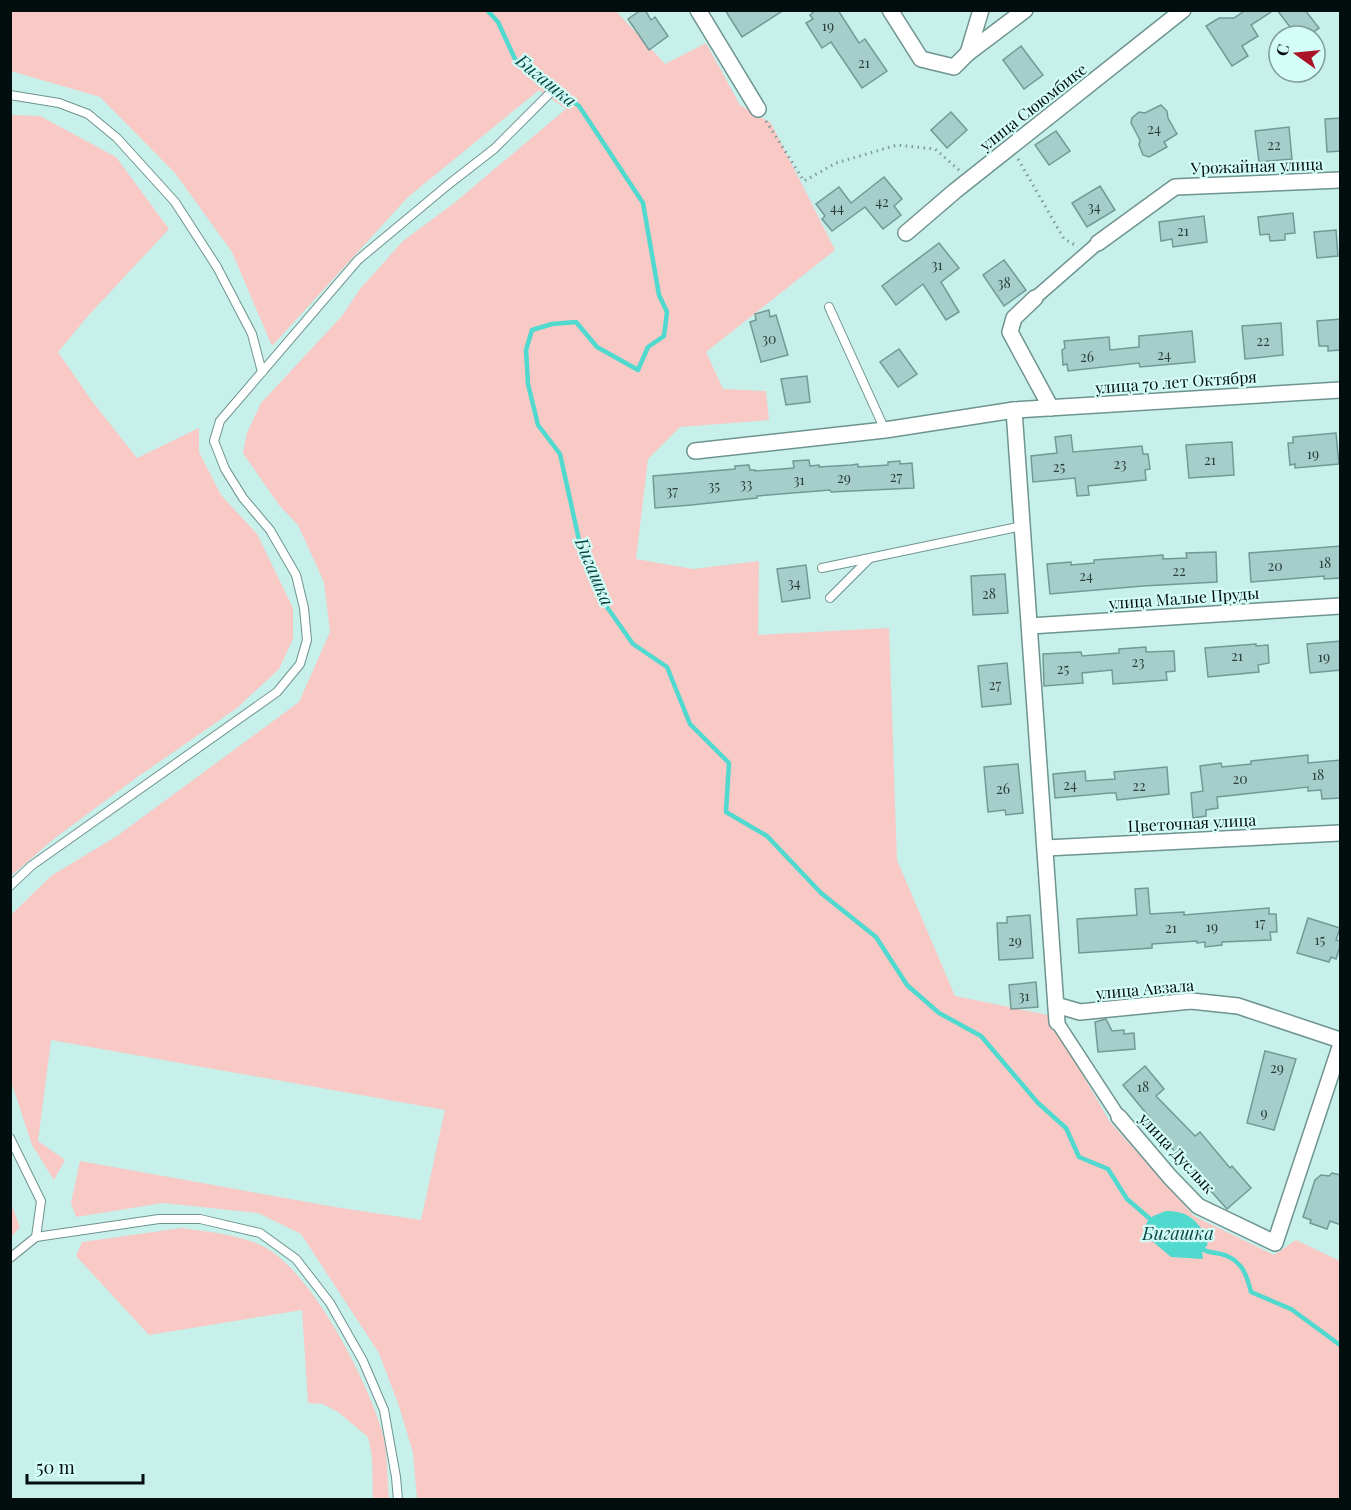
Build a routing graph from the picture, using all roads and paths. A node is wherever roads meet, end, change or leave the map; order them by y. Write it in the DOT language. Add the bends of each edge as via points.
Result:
graph roads {
  1 [pos="698,10"];
  2 [pos="890,10"];
  3 [pos="981,10"];
  4 [pos="1025,10"];
  5 [pos="1183,10"];
  6 [pos="968,53"];
  7 [pos="552,91"];
  8 [pos="10,95"];
  9 [pos="758,109"];
  10 [pos="1011,147"];
  11 [pos="976,175"];
  12 [pos="1341,180"];
  13 [pos="906,232"];
  14 [pos="1098,243"];
  15 [pos="1035,297"];
  16 [pos="829,307"];
  17 [pos="262,372"];
  18 [pos="1341,390"];
  19 [pos="1052,408"];
  20 [pos="1014,410"];
  21 [pos="885,430"];
  22 [pos="694,451"];
  23 [pos="1022,526"];
  24 [pos="870,558"];
  25 [pos="822,568"];
  26 [pos="830,598"];
  27 [pos="1341,606"];
  28 [pos="1030,626"];
  29 [pos="1341,833"];
  30 [pos="1046,848"];
  31 [pos="10,886"];
  32 [pos="1056,1005"];
  33 [pos="1057,1022"];
  34 [pos="1341,1040"];
  35 [pos="1341,1047"];
  36 [pos="1119,1117"];
  37 [pos="10,1138"];
  38 [pos="36,1238"];
  39 [pos="10,1258"];
  40 [pos="398,1500"];
  1 -- 9 [label="street"];
  2 -- 6 [label="street" via="921,59 954,67"];
  3 -- 6 [label="street"];
  4 -- 6 [label="street"];
  5 -- 10 [label="street, улица Сююмбике"];
  7 -- 17 [label="lane" via="494,149 358,260"];
  8 -- 17 [label="lane" via="59,103 88,114 117,138 175,202 217,267 252,334"];
  9 -- 11 [label="path" via="804,181 836,163 897,145 934,149 960,172"];
  10 -- 11 [label="street, улица Сююмбике"];
  10 -- 14 [label="path" via="1064,239 1083,249"];
  11 -- 13 [label="street, улица Сююмбике"];
  12 -- 14 [label="street, Урожайная улица" via="1175,187"];
  14 -- 15 [label="street"];
  15 -- 19 [label="street" via="1014,318 1010,332"];
  16 -- 21 [label="lane"];
  17 -- 31 [label="lane" via="219,421 214,441 225,469 270,530 296,575 307,640 300,664 277,692 31,866"];
  18 -- 19 [label="street, улица 70 лет Октября"];
  19 -- 20 [label="street, улица 70 лет Октября"];
  20 -- 21 [label="street, улица 70 лет Октября"];
  20 -- 23 [label="street"];
  21 -- 22 [label="street, улица 70 лет Октября"];
  23 -- 24 [label="lane"];
  23 -- 28 [label="street"];
  24 -- 25 [label="lane"];
  24 -- 26 [label="lane"];
  27 -- 28 [label="street, улица Малые Пруды"];
  28 -- 30 [label="street"];
  29 -- 30 [label="street, Цветочная улица"];
  30 -- 32 [label="street"];
  32 -- 33 [label="street"];
  32 -- 34 [label="street, улица Авзала" via="1080,1012 1191,1001 1238,1006"];
  33 -- 36 [label="street"];
  35 -- 36 [label="street, улица Дуслык" via="1275,1243 1198,1206"];
  37 -- 38 [label="lane" via="41,1201"];
  38 -- 39 [label="lane"];
  38 -- 40 [label="lane" via="159,1219 200,1219 260,1233 287,1252 330,1303 363,1361 384,1410"];
}
